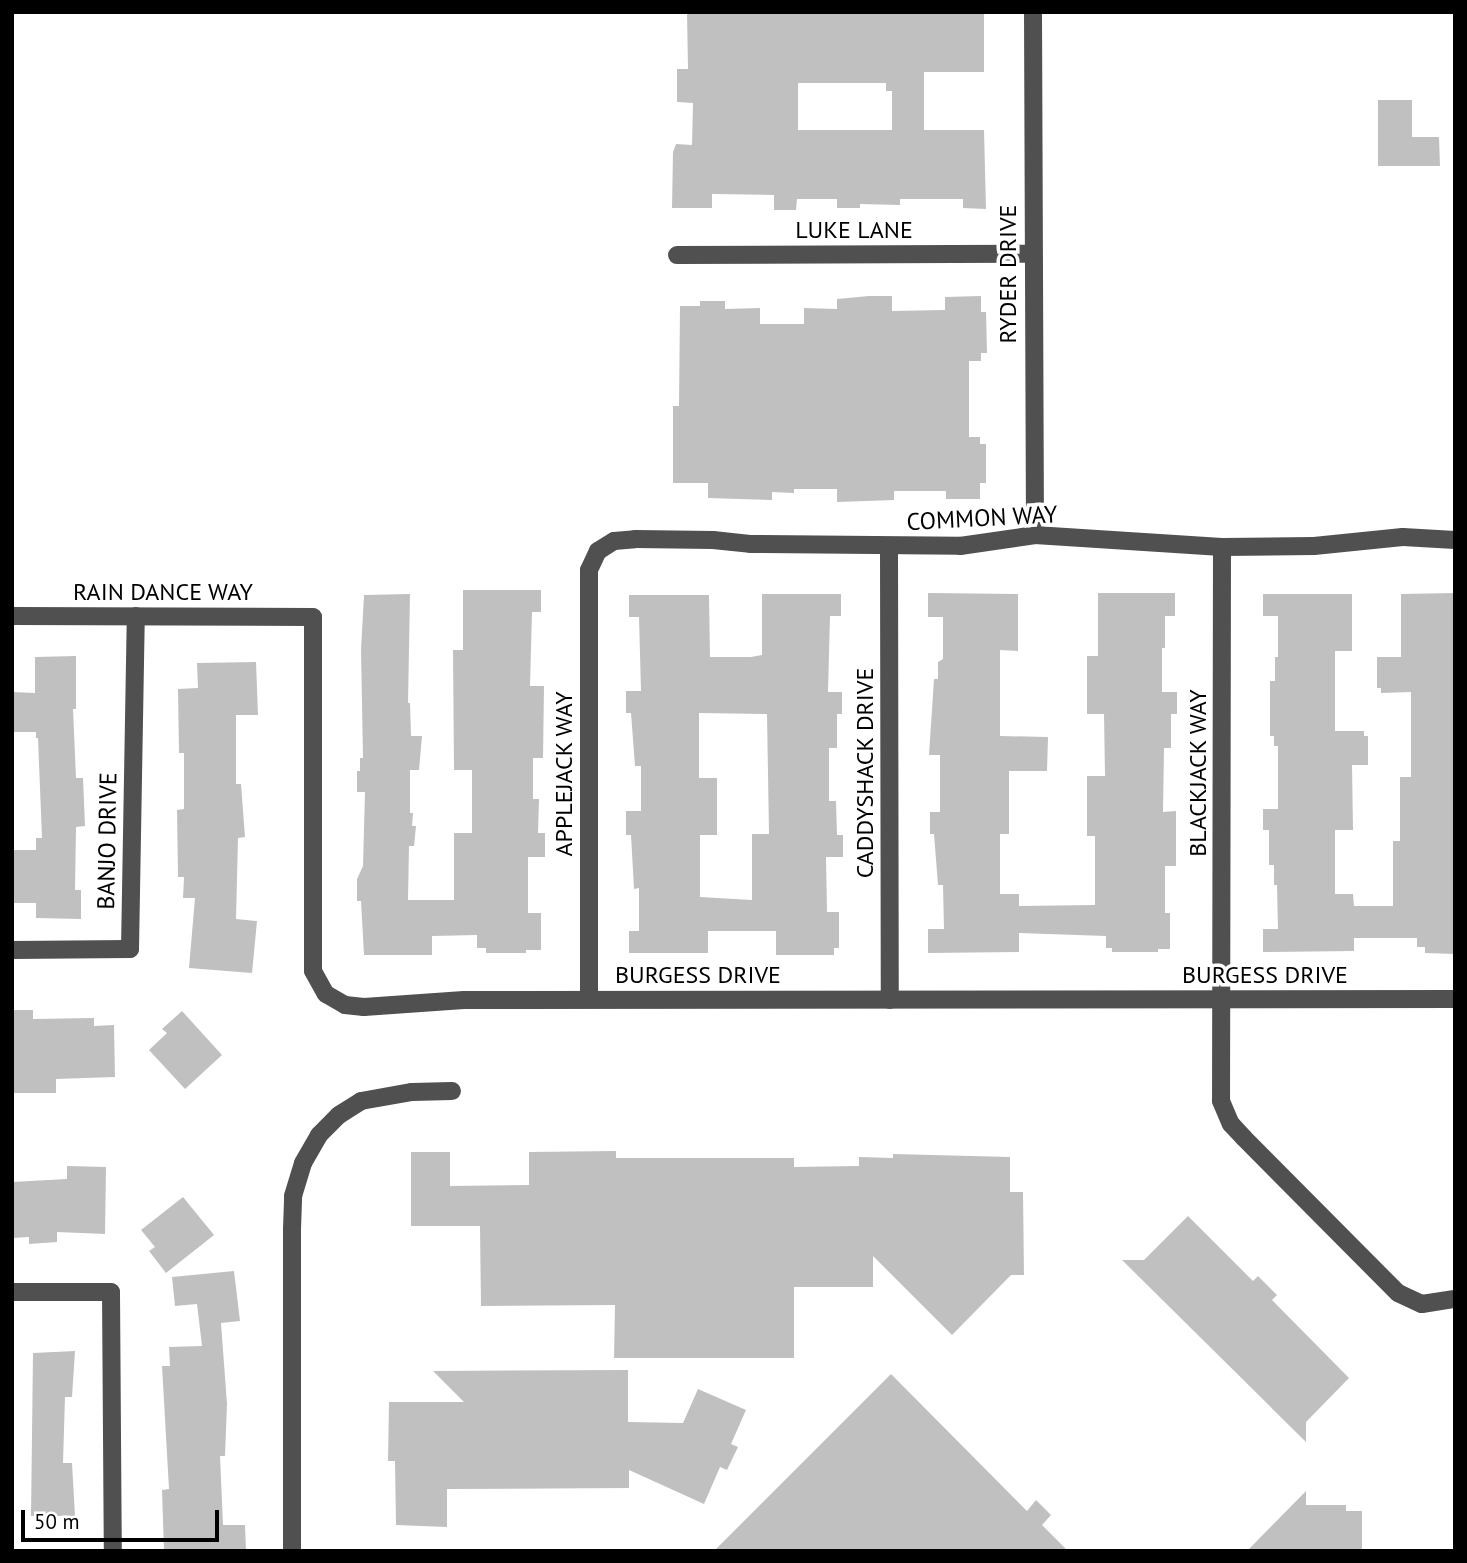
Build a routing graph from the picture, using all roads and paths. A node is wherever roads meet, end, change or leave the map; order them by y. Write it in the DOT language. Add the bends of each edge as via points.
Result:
graph roads {
  1 [pos="1033,12"];
  2 [pos="1032,254"];
  3 [pos="677,255"];
  4 [pos="1035,535"];
  5 [pos="1455,540"];
  6 [pos="889,546"];
  7 [pos="1222,547"];
  8 [pos="597,551"];
  9 [pos="12,616"];
  10 [pos="136,616"];
  11 [pos="313,617"];
  12 [pos="12,950"];
  13 [pos="589,999"];
  14 [pos="1223,999"];
  15 [pos="1455,999"];
  16 [pos="890,1000"];
  17 [pos="452,1091"];
  18 [pos="12,1292"];
  19 [pos="1455,1298"];
  20 [pos="113,1551"];
  21 [pos="292,1551"];
  1 -- 2 [label="street, RYDER DRIVE"];
  2 -- 3 [label="street, LUKE LANE"];
  2 -- 4 [label="street, RYDER DRIVE"];
  4 -- 6 [label="street, COMMON WAY" via="960,546"];
  4 -- 7 [label="street, COMMON WAY"];
  5 -- 7 [label="street, COMMON WAY" via="1403,537 1314,546"];
  6 -- 8 [label="street, COMMON WAY" via="635,539 614,541"];
  6 -- 16 [label="street, CADDYSHACK DRIVE"];
  7 -- 14 [label="street, BLACKJACK WAY"];
  8 -- 13 [label="street, APPLEJACK WAY" via="589,570 588,590"];
  9 -- 10 [label="street, RAIN DANCE WAY"];
  10 -- 11 [label="street, RAIN DANCE WAY"];
  10 -- 12 [label="street, BANJO DRIVE" via="130,949"];
  11 -- 13 [label="street, BURGESS DRIVE" via="311,943 313,971 326,994 345,1005 363,1007"];
  13 -- 16 [label="street, BURGESS DRIVE"];
  14 -- 15 [label="street, BURGESS DRIVE"];
  14 -- 16 [label="street, BURGESS DRIVE"];
  14 -- 19 [label="street, BLACKJACK WAY" via="1221,1101 1231,1124 1398,1293 1422,1304"];
  17 -- 21 [label="street" via="361,1101 338,1115 319,1135 303,1163 293,1196 299,1364"];
  18 -- 20 [label="street" via="111,1292"];
}
